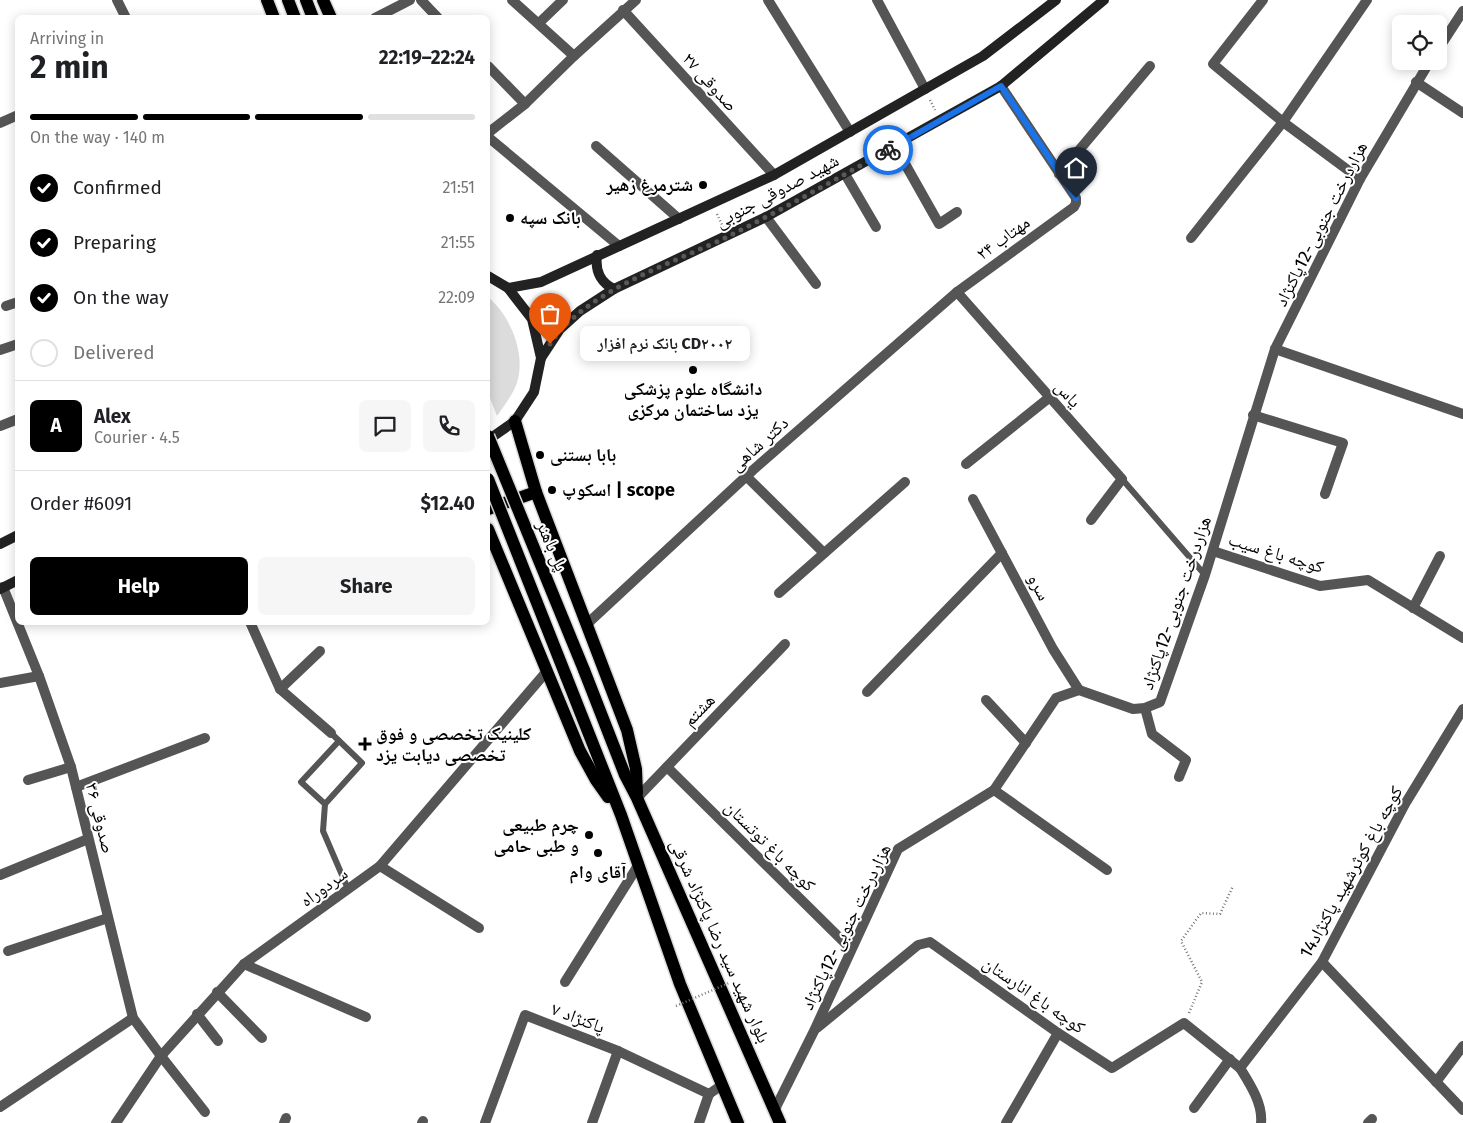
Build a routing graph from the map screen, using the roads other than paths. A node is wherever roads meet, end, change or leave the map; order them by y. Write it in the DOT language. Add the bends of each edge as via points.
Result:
graph roads {
  1 [pos="117,0"];
  2 [pos="267,0"];
  3 [pos="323,0"];
  4 [pos="410,0"];
  5 [pos="421,0"];
  6 [pos="512,0"];
  7 [pos="563,0"];
  8 [pos="636,0"];
  9 [pos="768,0"];
  10 [pos="877,0"];
  11 [pos="1056,0"];
  12 [pos="1104,0"];
  13 [pos="1263,0"];
  14 [pos="1367,0"];
  15 [pos="623,10"];
  16 [pos="1463,11"];
  17 [pos="124,15"];
  18 [pos="273,15"];
  19 [pos="330,15"];
  20 [pos="381,15"];
  21 [pos="435,15"];
  22 [pos="539,23"];
  23 [pos="1447,36"];
  24 [pos="574,56"];
  25 [pos="1150,66"];
  26 [pos="490,68"];
  27 [pos="1424,70"];
  28 [pos="1416,82"];
  29 [pos="1001,86"];
  30 [pos="925,89"];
  31 [pos="526,104"];
  32 [pos="1463,113"];
  33 [pos="15,116"];
  34 [pos="1283,122"];
  35 [pos="0,123"];
  36 [pos="850,132"];
  37 [pos="490,133"];
  38 [pos="490,137"];
  39 [pos="596,146"];
  40 [pos="895,146"];
  41 [pos="845,174"];
  42 [pos="1059,174"];
  43 [pos="774,175"];
  44 [pos="1360,179"];
  45 [pos="957,212"];
  46 [pos="766,217"];
  47 [pos="679,219"];
  48 [pos="876,227"];
  49 [pos="1191,238"];
  50 [pos="619,246"];
  51 [pos="597,255"];
  52 [pos="490,277"];
  53 [pos="816,284"];
  54 [pos="508,288"];
  55 [pos="614,289"];
  56 [pos="957,292"];
  57 [pos="15,303"];
  58 [pos="6,306"];
  59 [pos="15,345"];
  60 [pos="1275,349"];
  61 [pos="0,350"];
  62 [pos="541,358"];
  63 [pos="1050,398"];
  64 [pos="1254,414"];
  65 [pos="1463,414"];
  66 [pos="15,420"];
  67 [pos="515,420"];
  68 [pos="0,426"];
  69 [pos="490,437"];
  70 [pos="490,443"];
  71 [pos="966,464"];
  72 [pos="747,476"];
  73 [pos="1122,479"];
  74 [pos="905,482"];
  75 [pos="490,484"];
  76 [pos="536,492"];
  77 [pos="1325,494"];
  78 [pos="973,499"];
  79 [pos="490,508"];
  80 [pos="1091,520"];
  81 [pos="490,534"];
  82 [pos="15,536"];
  83 [pos="0,543"];
  84 [pos="1213,551"];
  85 [pos="824,553"];
  86 [pos="1002,553"];
  87 [pos="1440,556"];
  88 [pos="1205,575"];
  89 [pos="15,581"];
  90 [pos="1,588"];
  91 [pos="779,593"];
  92 [pos="1413,608"];
  93 [pos="15,620"];
  94 [pos="587,624"];
  95 [pos="17,625"];
  96 [pos="251,625"];
  97 [pos="1463,638"];
  98 [pos="785,644"];
  99 [pos="320,651"];
  100 [pos="547,671"];
  101 [pos="39,676"];
  102 [pos="0,683"];
  103 [pos="280,689"];
  104 [pos="1079,690"];
  105 [pos="867,692"];
  106 [pos="986,700"];
  107 [pos="1145,708"];
  108 [pos="1463,710"];
  109 [pos="331,733"];
  110 [pos="205,738"];
  111 [pos="339,741"];
  112 [pos="1026,743"];
  113 [pos="71,767"];
  114 [pos="667,767"];
  115 [pos="625,775"];
  116 [pos="1179,777"];
  117 [pos="28,780"];
  118 [pos="76,787"];
  119 [pos="994,790"];
  120 [pos="637,798"];
  121 [pos="324,804"];
  122 [pos="621,815"];
  123 [pos="88,839"];
  124 [pos="639,864"];
  125 [pos="380,866"];
  126 [pos="1107,870"];
  127 [pos="0,875"];
  128 [pos="348,889"];
  129 [pos="108,918"];
  130 [pos="479,928"];
  131 [pos="851,949"];
  132 [pos="8,951"];
  133 [pos="1322,962"];
  134 [pos="244,964"];
  135 [pos="564,982"];
  136 [pos="217,992"];
  137 [pos="197,1014"];
  138 [pos="366,1017"];
  139 [pos="133,1018"];
  140 [pos="814,1030"];
  141 [pos="1058,1033"];
  142 [pos="262,1038"];
  143 [pos="218,1041"];
  144 [pos="1463,1046"];
  145 [pos="618,1051"];
  146 [pos="161,1056"];
  147 [pos="1230,1060"];
  148 [pos="1240,1068"];
  149 [pos="1436,1082"];
  150 [pos="722,1085"];
  151 [pos="709,1094"];
  152 [pos="0,1107"];
  153 [pos="1194,1108"];
  154 [pos="775,1109"];
  155 [pos="1463,1110"];
  156 [pos="206,1112"];
  157 [pos="1262,1122"];
  158 [pos="116,1123"];
  159 [pos="485,1123"];
  160 [pos="592,1123"];
  161 [pos="699,1123"];
  162 [pos="738,1123"];
  163 [pos="780,1123"];
  164 [pos="1006,1123"];
  1 -- 17 [label="street"];
  2 -- 18 [label="main road"];
  3 -- 19 [label="main road"];
  4 -- 20 [label="street"];
  5 -- 21 [label="street"];
  6 -- 22 [label="street"];
  7 -- 22 [label="street"];
  8 -- 15 [label="street"];
  9 -- 36 [label="street"];
  10 -- 30 [label="street"];
  11 -- 30 [label="main road, شهید صدوقی جنوبی" via="982,56"];
  12 -- 29 [label="main road, شهید صدوقی جنوبی"];
  13 -- 34 [label="street" via="1213,64"];
  14 -- 34 [label="street"];
  15 -- 24 [label="street"];
  15 -- 43 [label="street, صدوقی ۲۷"];
  16 -- 23 [label="street"];
  22 -- 24 [label="street"];
  24 -- 31 [label="street"];
  25 -- 42 [label="street"];
  26 -- 31 [label="street"];
  27 -- 28 [label="street, هزاردرخت جنوبی-12پاکنژاد"];
  28 -- 32 [label="street"];
  28 -- 44 [label="street, هزاردرخت جنوبی-12پاکنژاد"];
  29 -- 40 [label="main road, شهید صدوقی جنوبی"];
  29 -- 42 [label="street, مهتاب ۲۴"];
  30 -- 36 [label="main road, شهید صدوقی جنوبی"];
  31 -- 37 [label="street"];
  33 -- 35 [label="street"];
  34 -- 44 [label="street"];
  34 -- 49 [label="street"];
  36 -- 43 [label="main road, شهید صدوقی جنوبی"];
  38 -- 50 [label="street"];
  39 -- 47 [label="street"];
  40 -- 41 [label="main road, شهید صدوقی جنوبی"];
  40 -- 45 [label="street" via="939,224"];
  41 -- 46 [label="main road, شهید صدوقی جنوبی"];
  41 -- 48 [label="street"];
  42 -- 56 [label="street, مهتاب ۲۴" via="1076,198 1074,207"];
  43 -- 47 [label="main road, شهید صدوقی جنوبی"];
  44 -- 60 [label="street, هزاردرخت جنوبی-12پاکنژاد"];
  46 -- 53 [label="street"];
  46 -- 55 [label="main road, شهید صدوقی جنوبی"];
  47 -- 50 [label="main road, شهید صدوقی جنوبی"];
  50 -- 51 [label="main road, شهید صدوقی جنوبی"];
  51 -- 54 [label="main road, شهید صدوقی جنوبی" via="541,282"];
  51 -- 55 [label="main road" via="600,277"];
  52 -- 54 [label="main road"];
  54 -- 62 [label="main road" via="532,319"];
  55 -- 62 [label="main road, شهید صدوقی جنوبی" via="580,311 560,329"];
  56 -- 63 [label="street, یاس"];
  56 -- 72 [label="street, دکتر شاهی"];
  57 -- 58 [label="street"];
  59 -- 61 [label="street"];
  60 -- 64 [label="street, هزاردرخت جنوبی-12پاکنژاد"];
  60 -- 65 [label="street"];
  62 -- 67 [label="main road" via="534,392"];
  63 -- 71 [label="street"];
  63 -- 73 [label="street, یاس"];
  64 -- 77 [label="street" via="1343,443"];
  64 -- 84 [label="street, هزاردرخت جنوبی-12پاکنژاد"];
  66 -- 68 [label="street"];
  67 -- 69 [label="main road"];
  67 -- 76 [label="main road"];
  70 -- 115 [label="main road, پل باهنر, bridge"];
  72 -- 85 [label="street"];
  72 -- 94 [label="street, دکتر شاهی"];
  73 -- 80 [label="street"];
  73 -- 88 [label="lane"];
  74 -- 85 [label="street"];
  75 -- 122 [label="main road, پل باهنر, bridge"];
  76 -- 79 [label="main road"];
  76 -- 94 [label="main road"];
  78 -- 86 [label="street, سرو"];
  81 -- 100 [label="main road"];
  82 -- 83 [label="main road"];
  84 -- 88 [label="street, هزاردرخت جنوبی-12پاکنژاد"];
  84 -- 92 [label="street, کوچه باغ سیب" via="1320,586 1368,580"];
  85 -- 91 [label="street"];
  86 -- 104 [label="street, سرو" via="1053,649"];
  86 -- 105 [label="street"];
  87 -- 92 [label="street"];
  88 -- 107 [label="street, هزاردرخت جنوبی-12پاکنژاد" via="1160,702"];
  89 -- 90 [label="main road"];
  90 -- 93 [label="street, صدوقی ۳۶"];
  92 -- 97 [label="street, کوچه باغ سیب"];
  94 -- 120 [label="main road" via="627,730 636,769"];
  95 -- 101 [label="street, صدوقی ۳۶"];
  96 -- 103 [label="street"];
  98 -- 114 [label="street, هشتم"];
  99 -- 103 [label="street"];
  100 -- 122 [label="main road" via="580,751"];
  100 -- 125 [label="street, سردوراه"];
  101 -- 102 [label="street"];
  101 -- 113 [label="street, صدوقی ۳۶"];
  103 -- 109 [label="street"];
  104 -- 107 [label="street, هزاردرخت جنوبی-12پاکنژاد" via="1133,708"];
  104 -- 112 [label="street, هزاردرخت جنوبی-12پاکنژاد" via="1056,698"];
  106 -- 112 [label="street"];
  107 -- 116 [label="street" via="1152,734 1186,760"];
  108 -- 133 [label="street, کوچه باغ کوثرشهید پاکنژاد14" via="1404,804"];
  109 -- 111 [label="lane"];
  110 -- 118 [label="street"];
  111 -- 121 [label="lane" via="362,763"];
  111 -- 121 [label="lane" via="301,782"];
  112 -- 119 [label="street, هزاردرخت جنوبی-12پاکنژاد"];
  113 -- 117 [label="street"];
  113 -- 118 [label="street, صدوقی ۳۶"];
  114 -- 120 [label="street, هشتم"];
  114 -- 131 [label="street, کوچه باغ توتستان"];
  115 -- 120 [label="main road, بلوار شهید سید رضا پاکنژاد شرقی"];
  118 -- 123 [label="street, صدوقی ۳۶"];
  119 -- 126 [label="street"];
  119 -- 131 [label="street, هزاردرخت جنوبی-12پاکنژاد" via="898,849"];
  120 -- 154 [label="main road, بلوار شهید سید رضا پاکنژاد شرقی"];
  121 -- 128 [label="lane" via="323,831"];
  122 -- 124 [label="main road"];
  123 -- 127 [label="street"];
  123 -- 129 [label="street, صدوقی ۳۶"];
  124 -- 135 [label="street"];
  124 -- 150 [label="main road" via="680,984"];
  125 -- 128 [label="street, سردوراه"];
  125 -- 130 [label="street"];
  128 -- 134 [label="street, سردوراه"];
  129 -- 132 [label="street"];
  129 -- 139 [label="street, صدوقی ۳۶"];
  131 -- 140 [label="street, هزاردرخت جنوبی-12پاکنژاد"];
  133 -- 148 [label="street, کوچه باغ کوثرشهید پاکنژاد14"];
  133 -- 149 [label="street"];
  134 -- 136 [label="street, سردوراه"];
  134 -- 138 [label="street"];
  136 -- 137 [label="street, سردوراه"];
  136 -- 142 [label="street"];
  137 -- 143 [label="street"];
  137 -- 146 [label="street, سردوراه"];
  139 -- 146 [label="street, صدوقی ۳۶"];
  139 -- 152 [label="street"];
  140 -- 141 [label="street, کوچه باغ انارستان" via="918,945 930,942"];
  140 -- 154 [label="street, هزاردرخت جنوبی-12پاکنژاد"];
  141 -- 147 [label="street, کوچه باغ انارستان" via="1112,1068 1184,1023"];
  141 -- 164 [label="street"];
  144 -- 149 [label="street"];
  145 -- 151 [label="street, پاکنژاد ۷"];
  145 -- 159 [label="street, پاکنژاد ۷" via="524,1016"];
  145 -- 160 [label="street"];
  146 -- 156 [label="street, صدوقی ۳۶"];
  146 -- 158 [label="street, سردوراه"];
  147 -- 148 [label="street"];
  147 -- 153 [label="street"];
  148 -- 157 [label="street" via="1258,1103"];
  149 -- 155 [label="street"];
  150 -- 151 [label="street"];
  150 -- 162 [label="main road"];
  151 -- 161 [label="street"];
  154 -- 163 [label="main road, بلوار شهید سید رضا پاکنژاد شرقی"];
}
